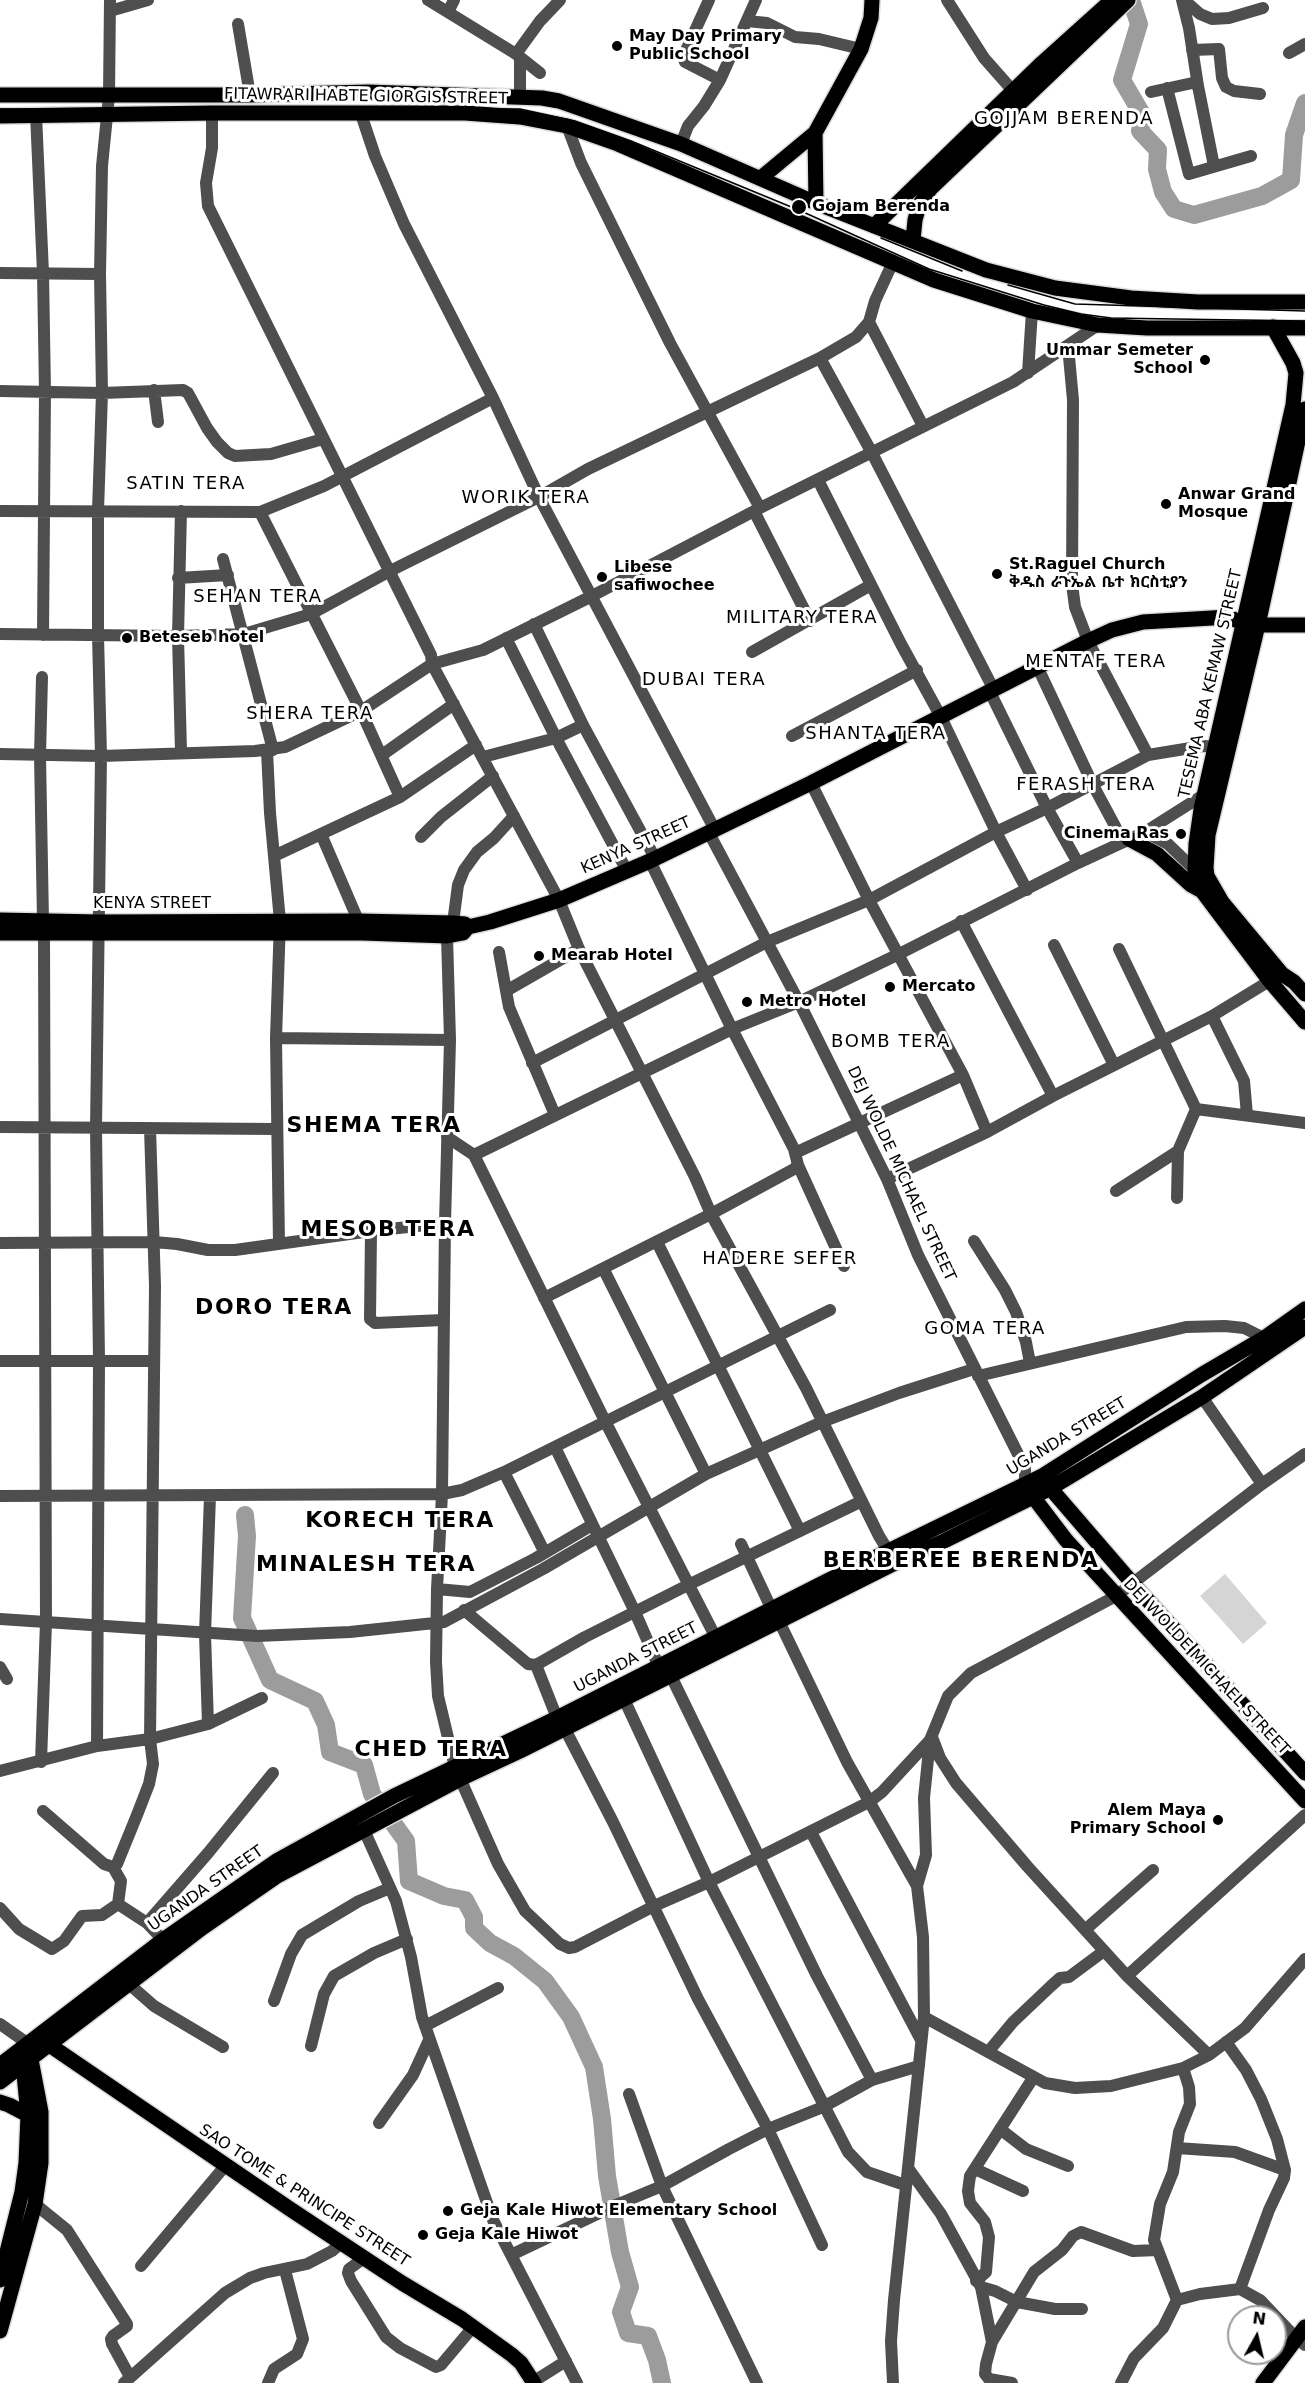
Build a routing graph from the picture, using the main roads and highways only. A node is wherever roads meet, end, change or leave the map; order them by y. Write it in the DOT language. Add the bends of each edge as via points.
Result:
graph roads {
  1 [pos="872,0"];
  2 [pos="1112,0"];
  3 [pos="1128,0"];
  4 [pos="1075,43"];
  5 [pos="1047,68"];
  6 [pos="0,95"];
  7 [pos="0,116"];
  8 [pos="815,133"];
  9 [pos="762,177"];
  10 [pos="816,203"];
  11 [pos="874,226"];
  12 [pos="913,240"];
  13 [pos="1305,302"];
  14 [pos="1273,327"];
  15 [pos="1305,328"];
  16 [pos="1305,409"];
  17 [pos="1305,616"];
  18 [pos="1247,619"];
  19 [pos="1305,625"];
  20 [pos="1222,747"];
  21 [pos="1126,840"];
  22 [pos="1201,873"];
  23 [pos="1202,891"];
  24 [pos="0,920"];
  25 [pos="43,928"];
  26 [pos="0,933"];
  27 [pos="1275,977"];
  28 [pos="1305,994"];
  29 [pos="1305,1022"];
  30 [pos="1305,1309"];
  31 [pos="1305,1327"];
  32 [pos="1045,1482"];
  33 [pos="1029,1491"];
  34 [pos="775,1616"];
  35 [pos="665,1672"];
  36 [pos="1239,1701"];
  37 [pos="1222,1712"];
  38 [pos="561,1723"];
  39 [pos="1305,1773"];
  40 [pos="1305,1801"];
  41 [pos="369,1822"];
  42 [pos="48,2044"];
  43 [pos="25,2054"];
  44 [pos="0,2066"];
  45 [pos="0,2082"];
  46 [pos="0,2102"];
  47 [pos="28,2115"];
  48 [pos="0,2280"];
  49 [pos="0,2331"];
  50 [pos="1302,2337"];
  51 [pos="1268,2381"];
  52 [pos="533,2382"];
  1 -- 8 [label="main road" via="861,49"];
  2 -- 4 [label="main road"];
  3 -- 4 [label="main road"];
  4 -- 5 [label="main road"];
  5 -- 11 [label="main road" via="1014,92"];
  5 -- 12 [label="main road" via="931,188 919,205"];
  6 -- 9 [label="main road" via="368,92 520,96 559,101"];
  7 -- 14 [label="main road, FITAWRARI HABTE GIORGIS STREET" via="465,113 520,117 567,126 639,152 962,290 1032,311 1098,325"];
  8 -- 9 [label="main road"];
  8 -- 10 [label="main road"];
  9 -- 10 [label="main road"];
  10 -- 11 [label="main road"];
  11 -- 12 [label="main road"];
  12 -- 13 [label="main road" via="986,270 1080,292 1162,301"];
  14 -- 15 [label="main road, FITAWRARI HABTE GIORGIS STREET"];
  14 -- 18 [label="main road, TESEMA ABA KEMAW STREET" via="1296,373 1293,405"];
  16 -- 18 [label="main road, TESEMA ABA KEMAW STREET"];
  17 -- 18 [label="main road"];
  18 -- 19 [label="main road, KENYA STREET"];
  18 -- 20 [label="main road, TESEMA ABA KEMAW STREET"];
  18 -- 25 [label="main road, KENYA STREET" via="1143,622 1112,630 652,860 559,900 490,922 456,929"];
  20 -- 22 [label="main road, TESEMA ABA KEMAW STREET"];
  20 -- 22 [label="main road, TESEMA ABA KEMAW STREET" via="1205,794 1196,844"];
  21 -- 23 [label="main road" via="1157,854"];
  22 -- 23 [label="main road, TESEMA ABA KEMAW STREET"];
  22 -- 27 [label="main road, TESEMA ABA KEMAW STREET"];
  23 -- 27 [label="main road, TESEMA ABA KEMAW STREET"];
  24 -- 25 [label="main road, KENYA STREET"];
  25 -- 26 [label="main road"];
  27 -- 28 [label="main road, TESEMA ABA KEMAW STREET" via="1294,982"];
  27 -- 29 [label="main road, TESEMA ABA KEMAW STREET"];
  30 -- 32 [label="main road, UGANDA STREET"];
  31 -- 32 [label="main road, UGANDA STREET" via="1202,1397"];
  32 -- 33 [label="main road, UGANDA STREET"];
  32 -- 36 [label="main road, DEJ WOLDE MICHAEL STREET"];
  33 -- 34 [label="main road, UGANDA STREET"];
  33 -- 37 [label="main road, DEJ WOLDE MICHAEL STREET" via="1066,1540"];
  34 -- 35 [label="main road, UGANDA STREET"];
  34 -- 35 [label="main road, UGANDA STREET" via="716,1638"];
  35 -- 38 [label="main road, UGANDA STREET"];
  35 -- 38 [label="main road, UGANDA STREET" via="624,1699"];
  36 -- 37 [label="main road"];
  36 -- 39 [label="main road, DEJ WOLDE MICHAEL STREET"];
  37 -- 40 [label="main road, DEJ WOLDE MICHAEL STREET"];
  38 -- 41 [label="main road, UGANDA STREET" via="398,1803"];
  41 -- 42 [label="main road, UGANDA STREET" via="243,1898"];
  41 -- 43 [label="main road, UGANDA STREET" via="278,1860 227,1893 163,1940"];
  42 -- 43 [label="main road, UGANDA STREET"];
  42 -- 52 [label="main road, SAO TOME & PRINCIPE STREET" via="225,2166 473,2327 512,2355"];
  43 -- 44 [label="main road, UGANDA STREET"];
  43 -- 45 [label="main road, UGANDA STREET"];
  43 -- 47 [label="main road"];
  43 -- 49 [label="main road" via="40,2101 42,2163 35,2204"];
  46 -- 47 [label="main road"];
  47 -- 48 [label="main road" via="23,2183"];
  50 -- 51 [label="main road"];
}
